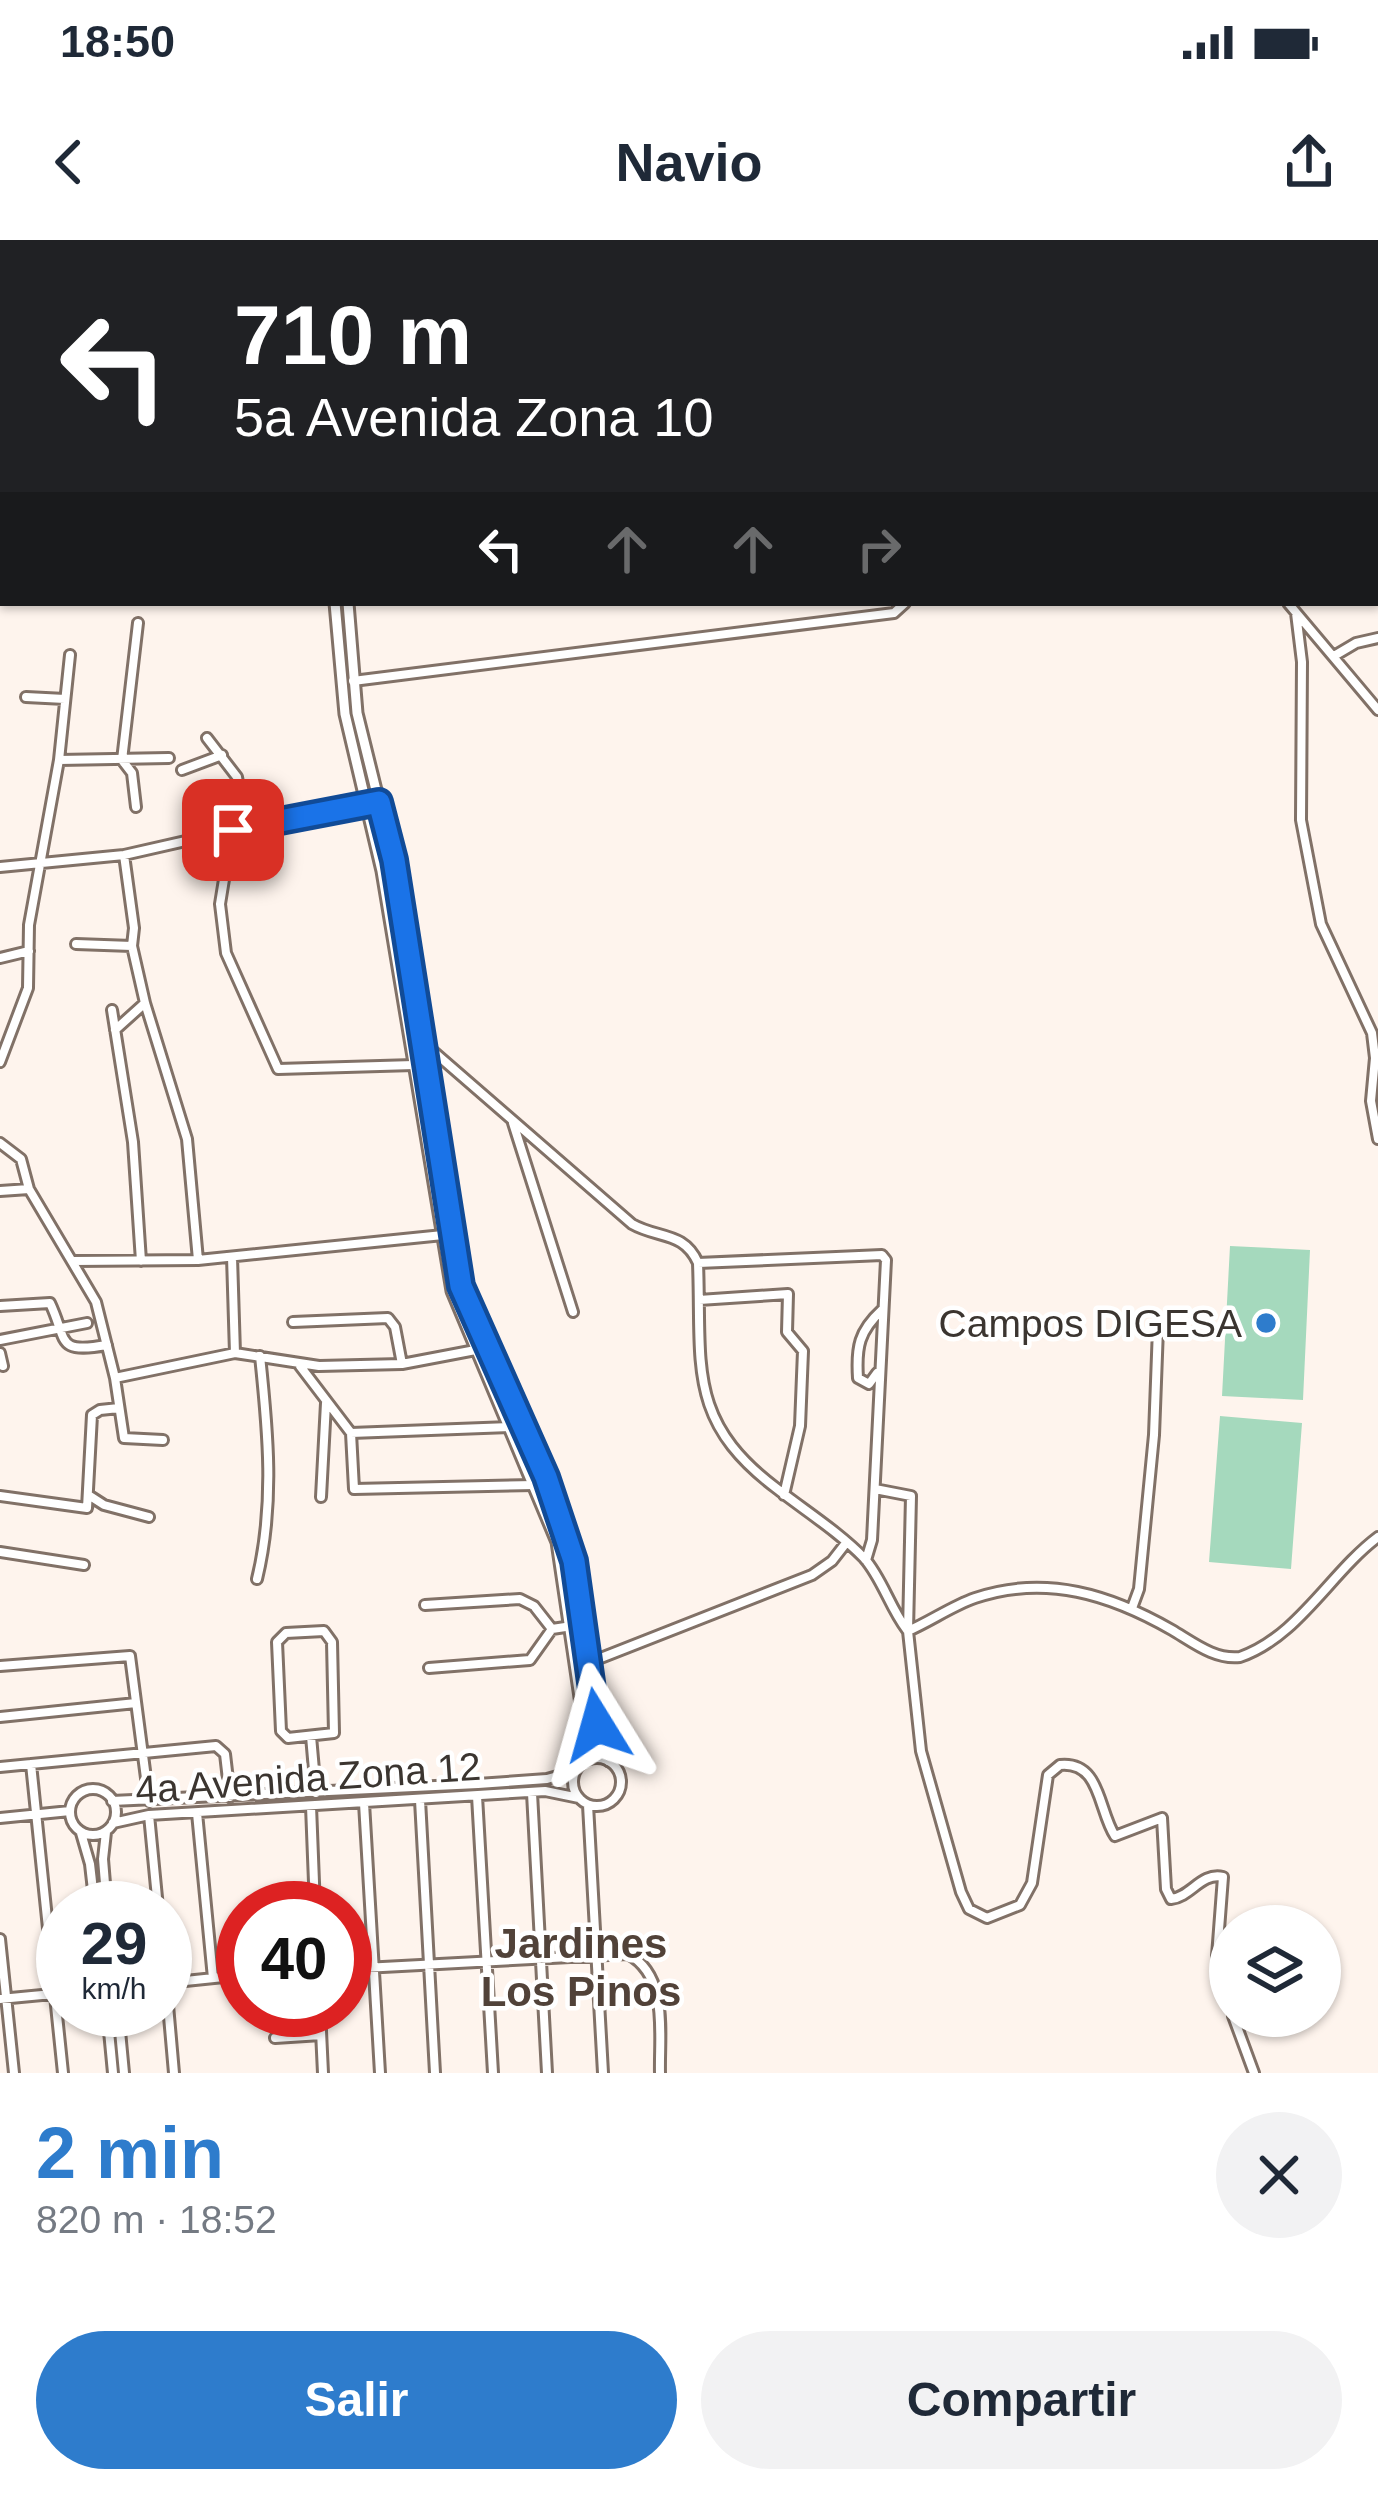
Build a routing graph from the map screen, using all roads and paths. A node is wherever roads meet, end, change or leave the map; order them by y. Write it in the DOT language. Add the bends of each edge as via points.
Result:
graph roads {
  1 [pos="902,606"];
  2 [pos="1290,606"];
  3 [pos="342,608"];
  4 [pos="1296,613"];
  5 [pos="138,623"];
  6 [pos="1378,638"];
  7 [pos="70,655"];
  8 [pos="1334,656"];
  9 [pos="353,681"];
  10 [pos="26,697"];
  11 [pos="65,699"];
  12 [pos="1378,710"];
  13 [pos="207,738"];
  14 [pos="221,755"];
  15 [pos="170,758"];
  16 [pos="59,760"];
  17 [pos="122,760"];
  18 [pos="182,770"];
  19 [pos="373,802"];
  20 [pos="136,807"];
  21 [pos="246,827"];
  22 [pos="222,832"];
  23 [pos="124,855"];
  24 [pos="38,863"];
  25 [pos="0,867"];
  26 [pos="76,944"];
  27 [pos="132,946"];
  28 [pos="29,951"];
  29 [pos="0,958"];
  30 [pos="145,1003"];
  31 [pos="112,1010"];
  32 [pos="115,1030"];
  33 [pos="423,1039"];
  34 [pos="410,1041"];
  35 [pos="0,1062"];
  36 [pos="414,1065"];
  37 [pos="513,1122"];
  38 [pos="1378,1139"];
  39 [pos="0,1143"];
  40 [pos="29,1189"];
  41 [pos="0,1191"];
  42 [pos="442,1235"];
  43 [pos="232,1257"];
  44 [pos="198,1260"];
  45 [pos="73,1262"];
  46 [pos="141,1262"];
  47 [pos="698,1263"];
  48 [pos="699,1300"];
  49 [pos="0,1306"];
  50 [pos="883,1309"];
  51 [pos="573,1312"];
  52 [pos="293,1322"];
  53 [pos="87,1323"];
  54 [pos="57,1328"];
  55 [pos="1158,1328"];
  56 [pos="0,1340"];
  57 [pos="107,1346"];
  58 [pos="481,1350"];
  59 [pos="0,1353"];
  60 [pos="235,1353"];
  61 [pos="260,1356"];
  62 [pos="402,1364"];
  63 [pos="880,1364"];
  64 [pos="299,1365"];
  65 [pos="3,1366"];
  66 [pos="115,1378"];
  67 [pos="326,1401"];
  68 [pos="119,1408"];
  69 [pos="510,1427"];
  70 [pos="350,1433"];
  71 [pos="163,1440"];
  72 [pos="535,1485"];
  73 [pos="874,1490"];
  74 [pos="784,1495"];
  75 [pos="0,1496"];
  76 [pos="90,1496"];
  77 [pos="321,1497"];
  78 [pos="149,1517"];
  79 [pos="1378,1537"];
  80 [pos="846,1543"];
  81 [pos="0,1552"];
  82 [pos="866,1560"];
  83 [pos="84,1564"];
  84 [pos="257,1579"];
  85 [pos="425,1604"];
  86 [pos="1132,1608"];
  87 [pos="572,1626"];
  88 [pos="552,1629"];
  89 [pos="908,1631"];
  90 [pos="589,1663"];
  91 [pos="0,1666"];
  92 [pos="429,1668"];
  93 [pos="136,1703"];
  94 [pos="0,1717"];
  95 [pos="311,1736"];
  96 [pos="143,1753"];
  97 [pos="609,1761"];
  98 [pos="31,1764"];
  99 [pos="0,1767"];
  100 [pos="578,1767"];
  101 [pos="532,1792"];
  102 [pos="316,1793"];
  103 [pos="477,1796"];
  104 [pos="230,1797"];
  105 [pos="420,1800"];
  106 [pos="112,1801"];
  107 [pos="149,1801"];
  108 [pos="583,1802"];
  109 [pos="364,1803"];
  110 [pos="311,1806"];
  111 [pos="70,1811"];
  112 [pos="197,1813"];
  113 [pos="36,1815"];
  114 [pos="149,1815"];
  115 [pos="0,1818"];
  116 [pos="110,1827"];
  117 [pos="80,1832"];
  118 [pos="44,1881"];
  119 [pos="92,1881"];
  120 [pos="105,1881"];
  121 [pos="155,1881"];
  122 [pos="314,1881"];
  123 [pos="1221,1905"];
  124 [pos="0,1939"];
  125 [pos="597,1954"];
  126 [pos="541,1958"];
  127 [pos="487,1961"];
  128 [pos="429,1964"];
  129 [pos="374,1967"];
  130 [pos="214,1978"];
  131 [pos="192,1980"];
  132 [pos="36,1996"];
  133 [pos="3,1999"];
  134 [pos="61,2037"];
  135 [pos="110,2037"];
  136 [pos="121,2037"];
  137 [pos="171,2037"];
  138 [pos="298,2037"];
  139 [pos="321,2037"];
  140 [pos="1241,2037"];
  141 [pos="275,2038"];
  142 [pos="14,2073"];
  143 [pos="63,2073"];
  144 [pos="113,2073"];
  145 [pos="124,2073"];
  146 [pos="174,2073"];
  147 [pos="323,2073"];
  148 [pos="380,2073"];
  149 [pos="435,2073"];
  150 [pos="493,2073"];
  151 [pos="548,2073"];
  152 [pos="603,2073"];
  153 [pos="660,2073"];
  154 [pos="1254,2073"];
  1 -- 9 [label="street" via="894,614"];
  2 -- 4 [label="street"];
  3 -- 9 [label="street"];
  3 -- 19 [label="street" via="345,714"];
  4 -- 8 [label="street"];
  4 -- 38 [label="street" via="1303,835 1321,924 1372,1033"];
  5 -- 17 [label="street"];
  6 -- 8 [label="street"];
  7 -- 11 [label="street"];
  8 -- 12 [label="street"];
  9 -- 19 [label="street"];
  10 -- 11 [label="street"];
  11 -- 16 [label="street"];
  13 -- 14 [label="street"];
  14 -- 18 [label="street"];
  14 -- 21 [label="street" via="237,777"];
  15 -- 17 [label="street"];
  16 -- 17 [label="street"];
  16 -- 24 [label="street"];
  17 -- 20 [label="street"];
  19 -- 21 [label="street"];
  19 -- 33 [label="street" via="394,860"];
  19 -- 34 [label="street"];
  21 -- 22 [label="street"];
  22 -- 23 [label="street"];
  22 -- 36 [label="street" via="226,953 278,1069"];
  23 -- 24 [label="street"];
  23 -- 27 [label="street"];
  24 -- 25 [label="street"];
  24 -- 28 [label="street"];
  26 -- 27 [label="street"];
  27 -- 30 [label="street"];
  28 -- 29 [label="street"];
  28 -- 35 [label="street" via="25,1000"];
  30 -- 32 [label="street"];
  30 -- 44 [label="street" via="187,1139"];
  31 -- 32 [label="street"];
  32 -- 46 [label="street"];
  33 -- 34 [label="street"];
  33 -- 37 [label="street"];
  33 -- 58 [label="street" via="461,1286"];
  34 -- 36 [label="street"];
  36 -- 42 [label="street"];
  37 -- 47 [label="street" via="632,1224 680,1239"];
  37 -- 51 [label="street"];
  39 -- 40 [label="street" via="21,1159"];
  40 -- 41 [label="street"];
  40 -- 45 [label="street"];
  42 -- 43 [label="street"];
  42 -- 58 [label="street" via="452,1291"];
  43 -- 44 [label="street"];
  43 -- 60 [label="street"];
  44 -- 46 [label="street"];
  45 -- 46 [label="street"];
  45 -- 57 [label="street"];
  47 -- 48 [label="street"];
  47 -- 50 [label="street" via="882,1255"];
  48 -- 74 [label="street" via="703,1385 713,1418 735,1454"];
  48 -- 74 [label="street" via="788,1294 787,1332 803,1351 800,1426"];
  49 -- 54 [label="street" via="50,1303"];
  50 -- 63 [label="street"];
  50 -- 63 [label="street" via="861,1329 860,1381 872,1382"];
  52 -- 62 [label="street" via="388,1318"];
  53 -- 54 [label="street"];
  54 -- 56 [label="street"];
  54 -- 57 [label="street" via="74,1349"];
  55 -- 86 [label="street"];
  57 -- 66 [label="street"];
  58 -- 62 [label="street"];
  58 -- 69 [label="street"];
  58 -- 90 [label="street" via="546,1477 574,1561"];
  59 -- 65 [label="street"];
  60 -- 61 [label="street"];
  60 -- 66 [label="street"];
  61 -- 64 [label="street"];
  61 -- 84 [label="street" via="270,1454"];
  62 -- 64 [label="street"];
  63 -- 73 [label="street"];
  64 -- 67 [label="street"];
  66 -- 68 [label="street"];
  67 -- 70 [label="street"];
  67 -- 77 [label="street"];
  68 -- 71 [label="street" via="125,1439"];
  68 -- 76 [label="street" via="92,1415"];
  69 -- 70 [label="street"];
  69 -- 72 [label="street"];
  70 -- 72 [label="street" via="354,1489"];
  72 -- 87 [label="street" via="563,1566"];
  73 -- 82 [label="street"];
  73 -- 89 [label="street" via="911,1496"];
  74 -- 80 [label="street"];
  75 -- 76 [label="street" via="84,1510"];
  76 -- 78 [label="street"];
  79 -- 86 [label="street" via="1246,1656 1220,1657"];
  80 -- 82 [label="street"];
  80 -- 90 [label="street" via="812,1574"];
  81 -- 83 [label="street"];
  82 -- 89 [label="street"];
  85 -- 88 [label="street" via="520,1599"];
  86 -- 89 [label="street" via="1091,1593 1017,1588 967,1601"];
  87 -- 88 [label="street"];
  87 -- 100 [label="street" via="586,1738"];
  88 -- 92 [label="street" via="530,1660"];
  89 -- 123 [label="street" via="921,1751 969,1909 987,1918 1020,1905 1032,1883 1048,1775 1060,1766 1090,1775 1115,1836 1162,1818 1171,1900 1223,1877"];
  90 -- 97 [label="street"];
  91 -- 93 [label="street" via="130,1656"];
  93 -- 94 [label="street"];
  93 -- 96 [label="street"];
  95 -- 95 [label="street" via="288,1738 281,1730 277,1642 286,1633 324,1631 332,1642 336,1727 332,1735"];
  95 -- 102 [label="street"];
  96 -- 98 [label="street"];
  96 -- 104 [label="street" via="222,1748"];
  96 -- 107 [label="street"];
  97 -- 100 [label="street" via="595,1757"];
  97 -- 108 [label="street" via="622,1779 619,1793 602,1806"];
  98 -- 99 [label="street"];
  98 -- 113 [label="street"];
  100 -- 102 [label="street, 4a Avenida Zona 12" via="547,1779"];
  100 -- 108 [label="street" via="573,1785"];
  101 -- 103 [label="street, 4a Avenida Zona 12"];
  101 -- 108 [label="street, 4a Avenida Zona 12"];
  101 -- 126 [label="street"];
  102 -- 104 [label="street, 4a Avenida Zona 12"];
  103 -- 105 [label="street, 4a Avenida Zona 12"];
  103 -- 127 [label="street"];
  104 -- 107 [label="street, 4a Avenida Zona 12"];
  105 -- 109 [label="street, 4a Avenida Zona 12"];
  105 -- 128 [label="street"];
  106 -- 107 [label="street, 4a Avenida Zona 12"];
  106 -- 111 [label="street" via="87,1790"];
  106 -- 116 [label="street"];
  108 -- 125 [label="street"];
  109 -- 110 [label="street, 4a Avenida Zona 12"];
  109 -- 129 [label="street"];
  110 -- 112 [label="street, 4a Avenida Zona 12"];
  110 -- 122 [label="street"];
  111 -- 113 [label="street"];
  111 -- 117 [label="street"];
  112 -- 114 [label="street, 4a Avenida Zona 12"];
  112 -- 130 [label="street"];
  113 -- 115 [label="street"];
  113 -- 118 [label="street"];
  114 -- 116 [label="street, 4a Avenida Zona 12"];
  114 -- 121 [label="street"];
  116 -- 117 [label="street"];
  116 -- 120 [label="street"];
  117 -- 119 [label="street"];
  124 -- 133 [label="street"];
  125 -- 126 [label="street"];
  125 -- 152 [label="street"];
  125 -- 153 [label="street" via="633,1955 656,1986"];
  126 -- 127 [label="street"];
  126 -- 151 [label="street"];
  127 -- 128 [label="street"];
  127 -- 150 [label="street"];
  128 -- 129 [label="street"];
  128 -- 149 [label="street"];
  129 -- 148 [label="street"];
  130 -- 131 [label="street"];
  132 -- 133 [label="street"];
  133 -- 142 [label="street"];
  134 -- 143 [label="street"];
  135 -- 144 [label="street"];
  136 -- 145 [label="street"];
  137 -- 146 [label="street"];
  138 -- 141 [label="street"];
  139 -- 147 [label="street"];
  140 -- 154 [label="street"];
}
